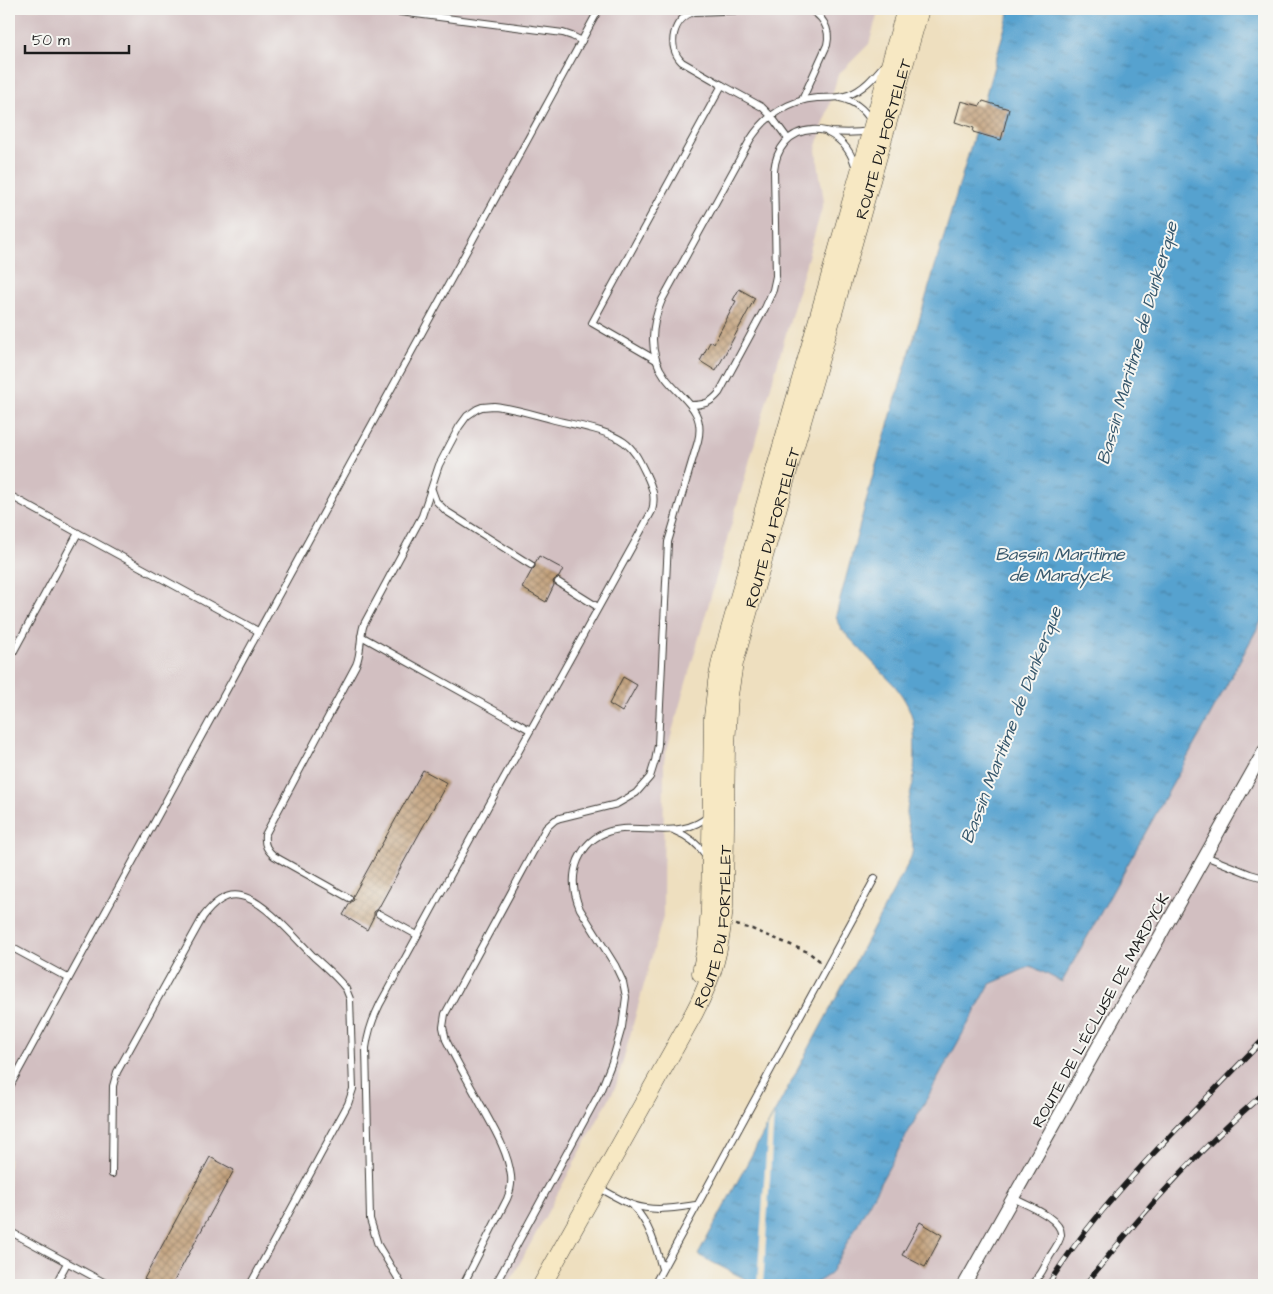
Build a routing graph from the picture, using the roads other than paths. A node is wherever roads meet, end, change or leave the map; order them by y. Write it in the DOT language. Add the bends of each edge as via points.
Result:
graph roads {
  1 [pos="378,9"];
  2 [pos="599,9"];
  3 [pos="778,9"];
  4 [pos="806,9"];
  5 [pos="906,9"];
  6 [pos="920,9"];
  7 [pos="582,41"];
  8 [pos="894,53"];
  9 [pos="722,85"];
  10 [pos="835,97"];
  11 [pos="802,100"];
  12 [pos="771,116"];
  13 [pos="878,130"];
  14 [pos="825,131"];
  15 [pos="788,138"];
  16 [pos="858,179"];
  17 [pos="656,360"];
  18 [pos="691,405"];
  19 [pos="432,489"];
  20 [pos="9,495"];
  21 [pos="78,533"];
  22 [pos="531,565"];
  23 [pos="558,582"];
  24 [pos="598,607"];
  25 [pos="258,631"];
  26 [pos="361,636"];
  27 [pos="9,660"];
  28 [pos="530,730"];
  29 [pos="1264,751"];
  30 [pos="726,789"];
  31 [pos="712,812"];
  32 [pos="674,830"];
  33 [pos="1205,856"];
  34 [pos="711,866"];
  35 [pos="875,878"];
  36 [pos="1264,878"];
  37 [pos="349,898"];
  38 [pos="379,914"];
  39 [pos="417,935"];
  40 [pos="9,946"];
  41 [pos="68,978"];
  42 [pos="672,1051"];
  43 [pos="9,1088"];
  44 [pos="112,1174"];
  45 [pos="596,1186"];
  46 [pos="1013,1198"];
  47 [pos="632,1205"];
  48 [pos="696,1206"];
  49 [pos="9,1231"];
  50 [pos="67,1263"];
  51 [pos="662,1270"];
  52 [pos="55,1285"];
  53 [pos="109,1285"];
  54 [pos="250,1285"];
  55 [pos="402,1285"];
  56 [pos="462,1285"];
  57 [pos="494,1285"];
  58 [pos="542,1285"];
  59 [pos="654,1285"];
  60 [pos="964,1285"];
  61 [pos="1030,1285"];
  1 -- 7 [label="lane" via="563,33"];
  2 -- 7 [label="lane"];
  3 -- 9 [label="lane" via="694,12 685,15 679,23 673,44 678,59"];
  4 -- 11 [label="lane" via="822,19 828,37"];
  5 -- 8 [label="main road, ROUTE DU FORTELET"];
  6 -- 13 [label="main road, ROUTE DU FORTELET"];
  7 -- 25 [label="lane"];
  8 -- 10 [label="lane" via="860,89 847,96"];
  8 -- 13 [label="main road, ROUTE DU FORTELET"];
  9 -- 12 [label="lane" via="762,107"];
  9 -- 17 [label="lane" via="592,323"];
  10 -- 11 [label="lane"];
  10 -- 13 [label="lane" via="858,106"];
  11 -- 12 [label="lane"];
  12 -- 15 [label="lane"];
  12 -- 17 [label="lane" via="750,140 662,300 654,325"];
  13 -- 14 [label="lane" via="855,133"];
  13 -- 16 [label="main road, ROUTE DU FORTELET"];
  13 -- 30 [label="main road, ROUTE DU FORTELET" via="732,673"];
  14 -- 15 [label="lane" via="806,130"];
  14 -- 16 [label="lane" via="836,137 849,153"];
  15 -- 18 [label="lane" via="774,164 776,276 773,290 719,394 703,405"];
  16 -- 31 [label="main road, ROUTE DU FORTELET" via="721,661 714,705"];
  17 -- 18 [label="lane" via="664,376"];
  18 -- 56 [label="lane" via="699,420 700,434 668,542 658,745 650,777 625,800 560,818 546,828 445,1014 446,1040 497,1134 512,1181 510,1193"];
  19 -- 22 [label="lane" via="436,501 446,511"];
  19 -- 24 [label="lane" via="439,465 459,427 471,412 482,407 501,407 594,430 625,443 648,478 654,492 654,504"];
  19 -- 26 [label="lane" via="422,516 364,624"];
  20 -- 21 [label="lane"];
  21 -- 25 [label="lane"];
  21 -- 27 [label="lane"];
  23 -- 24 [label="lane"];
  24 -- 28 [label="lane"];
  25 -- 41 [label="lane"];
  26 -- 28 [label="lane"];
  26 -- 37 [label="lane" via="356,665 264,840 266,848 274,856"];
  28 -- 39 [label="lane"];
  29 -- 33 [label="street, ROUTE DE L'ÉCLUSE DE MARDYCK"];
  30 -- 31 [label="lane"];
  30 -- 42 [label="main road, ROUTE DU FORTELET" via="725,879 718,953 709,982"];
  31 -- 32 [label="lane" via="700,823"];
  31 -- 34 [label="main road, ROUTE DU FORTELET"];
  32 -- 34 [label="lane" via="695,843"];
  32 -- 57 [label="lane" via="609,831 589,844 577,862 573,885 577,901 619,972 625,990 624,1017 616,1052 600,1092"];
  33 -- 36 [label="lane"];
  33 -- 46 [label="street, ROUTE DE L'ÉCLUSE DE MARDYCK"];
  34 -- 42 [label="main road, ROUTE DU FORTELET" via="709,926 703,965"];
  35 -- 48 [label="lane"];
  38 -- 39 [label="lane"];
  39 -- 55 [label="lane" via="371,1021 366,1048 370,1219 378,1245"];
  40 -- 41 [label="lane"];
  41 -- 43 [label="lane"];
  42 -- 45 [label="main road, ROUTE DU FORTELET"];
  44 -- 54 [label="lane" via="113,1086 121,1065 209,909 230,896 250,899 271,914 346,989 350,999 353,1089 348,1104"];
  45 -- 47 [label="lane"];
  45 -- 58 [label="main road, ROUTE DU FORTELET"];
  46 -- 60 [label="street, ROUTE DE L'ÉCLUSE DE MARDYCK"];
  46 -- 61 [label="lane" via="1051,1218 1061,1233 1038,1277"];
  47 -- 48 [label="lane" via="663,1209"];
  47 -- 51 [label="lane" via="652,1235"];
  48 -- 51 [label="lane"];
  49 -- 50 [label="lane"];
  50 -- 52 [label="lane"];
  50 -- 53 [label="lane"];
  51 -- 59 [label="lane"];
}
